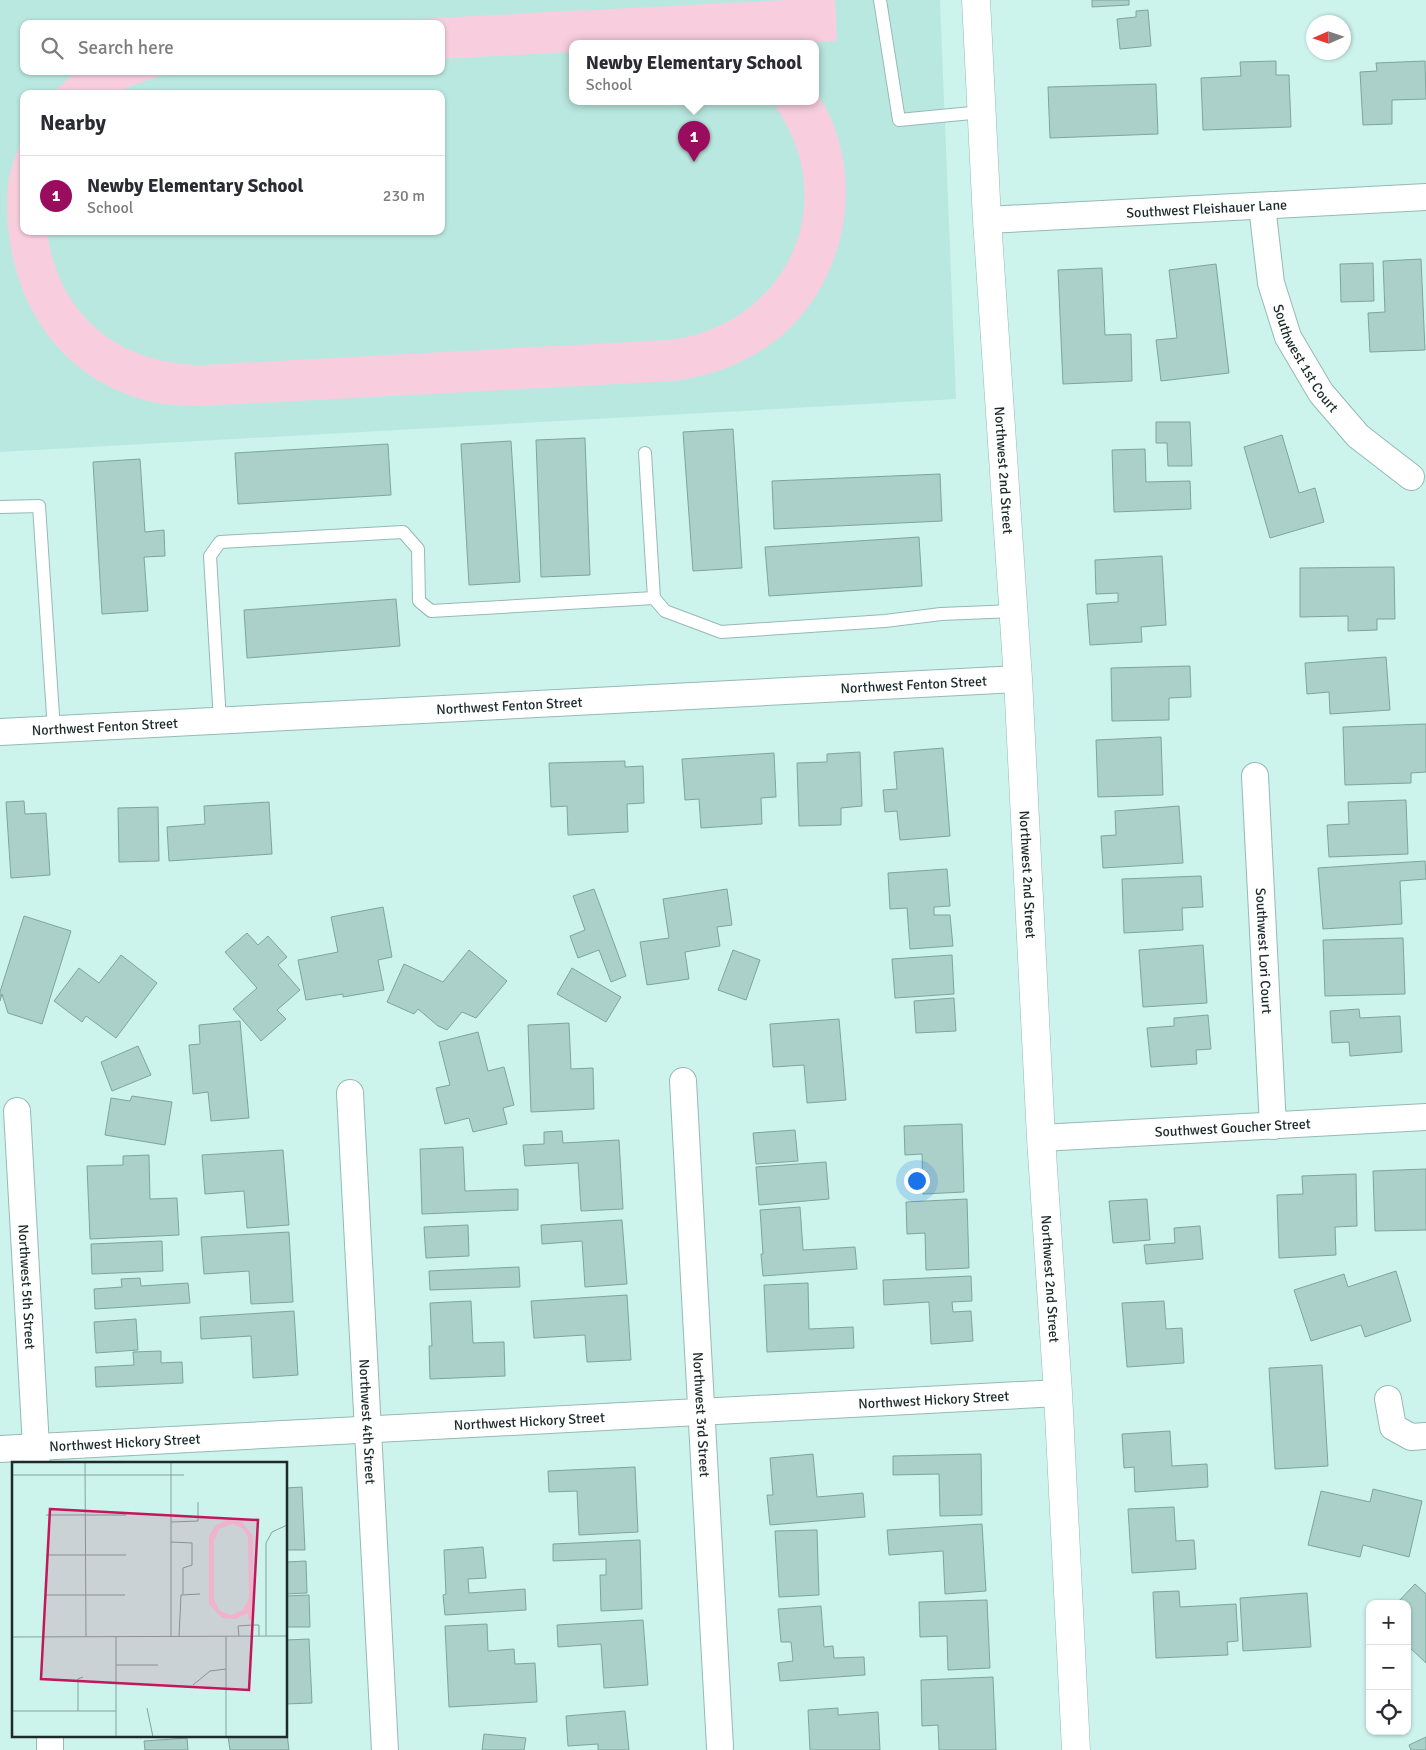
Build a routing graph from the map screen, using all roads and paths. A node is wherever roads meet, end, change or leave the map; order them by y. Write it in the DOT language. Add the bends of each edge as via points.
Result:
graph roads {
  1 [pos="880,0"];
  2 [pos="976,0"];
  3 [pos="982,112"];
  4 [pos="1426,197"];
  5 [pos="1262,206"];
  6 [pos="987,220"];
  7 [pos="644,453"];
  8 [pos="1411,477"];
  9 [pos="0,507"];
  10 [pos="654,598"];
  11 [pos="1014,612"];
  12 [pos="1018,679"];
  13 [pos="220,721"];
  14 [pos="54,730"];
  15 [pos="0,732"];
  16 [pos="1255,776"];
  17 [pos="683,1082"];
  18 [pos="350,1094"];
  19 [pos="17,1111"];
  20 [pos="1426,1118"];
  21 [pos="1272,1126"];
  22 [pos="1041,1138"];
  23 [pos="1058,1393"];
  24 [pos="1388,1399"];
  25 [pos="701,1412"];
  26 [pos="368,1430"];
  27 [pos="1426,1436"];
  28 [pos="0,1449"];
  29 [pos="37,1456"];
  30 [pos="720,1748"];
  31 [pos="385,1750"];
  32 [pos="1076,1750"];
  1 -- 3 [label="lane" via="899,120"];
  2 -- 3 [label="main road, Northwest 2nd Street"];
  3 -- 6 [label="main road, Northwest 2nd Street"];
  4 -- 5 [label="street, Southwest Fleishauer Lane"];
  5 -- 6 [label="street, Southwest Fleishauer Lane"];
  5 -- 8 [label="street, Southwest 1st Court" via="1271,283 1288,337 1321,393 1358,436"];
  6 -- 11 [label="main road, Northwest 2nd Street"];
  7 -- 10 [label="lane"];
  9 -- 14 [label="lane" via="39,506"];
  10 -- 11 [label="lane" via="665,611 721,632 941,614"];
  10 -- 13 [label="lane" via="431,611 419,601 418,549 403,532 220,542 210,556"];
  11 -- 12 [label="main road, Northwest 2nd Street"];
  12 -- 13 [label="street, Northwest Fenton Street"];
  12 -- 22 [label="main road, Northwest 2nd Street"];
  13 -- 14 [label="street, Northwest Fenton Street"];
  14 -- 15 [label="street, Northwest Fenton Street"];
  16 -- 21 [label="street, Southwest Lori Court"];
  17 -- 25 [label="street, Northwest 3rd Street"];
  18 -- 26 [label="street, Northwest 4th Street"];
  19 -- 29 [label="street, Northwest 5th Street"];
  20 -- 21 [label="street, Southwest Goucher Street"];
  21 -- 22 [label="street, Southwest Goucher Street"];
  22 -- 23 [label="main road, Northwest 2nd Street"];
  23 -- 25 [label="street, Northwest Hickory Street"];
  23 -- 32 [label="main road, Northwest 2nd Street"];
  24 -- 27 [label="street" via="1393,1427 1411,1437"];
  25 -- 26 [label="street, Northwest Hickory Street"];
  25 -- 30 [label="street, Northwest 3rd Street"];
  26 -- 29 [label="street, Northwest Hickory Street"];
  26 -- 31 [label="street, Northwest 4th Street"];
  28 -- 29 [label="street, Northwest Hickory Street"];
}
